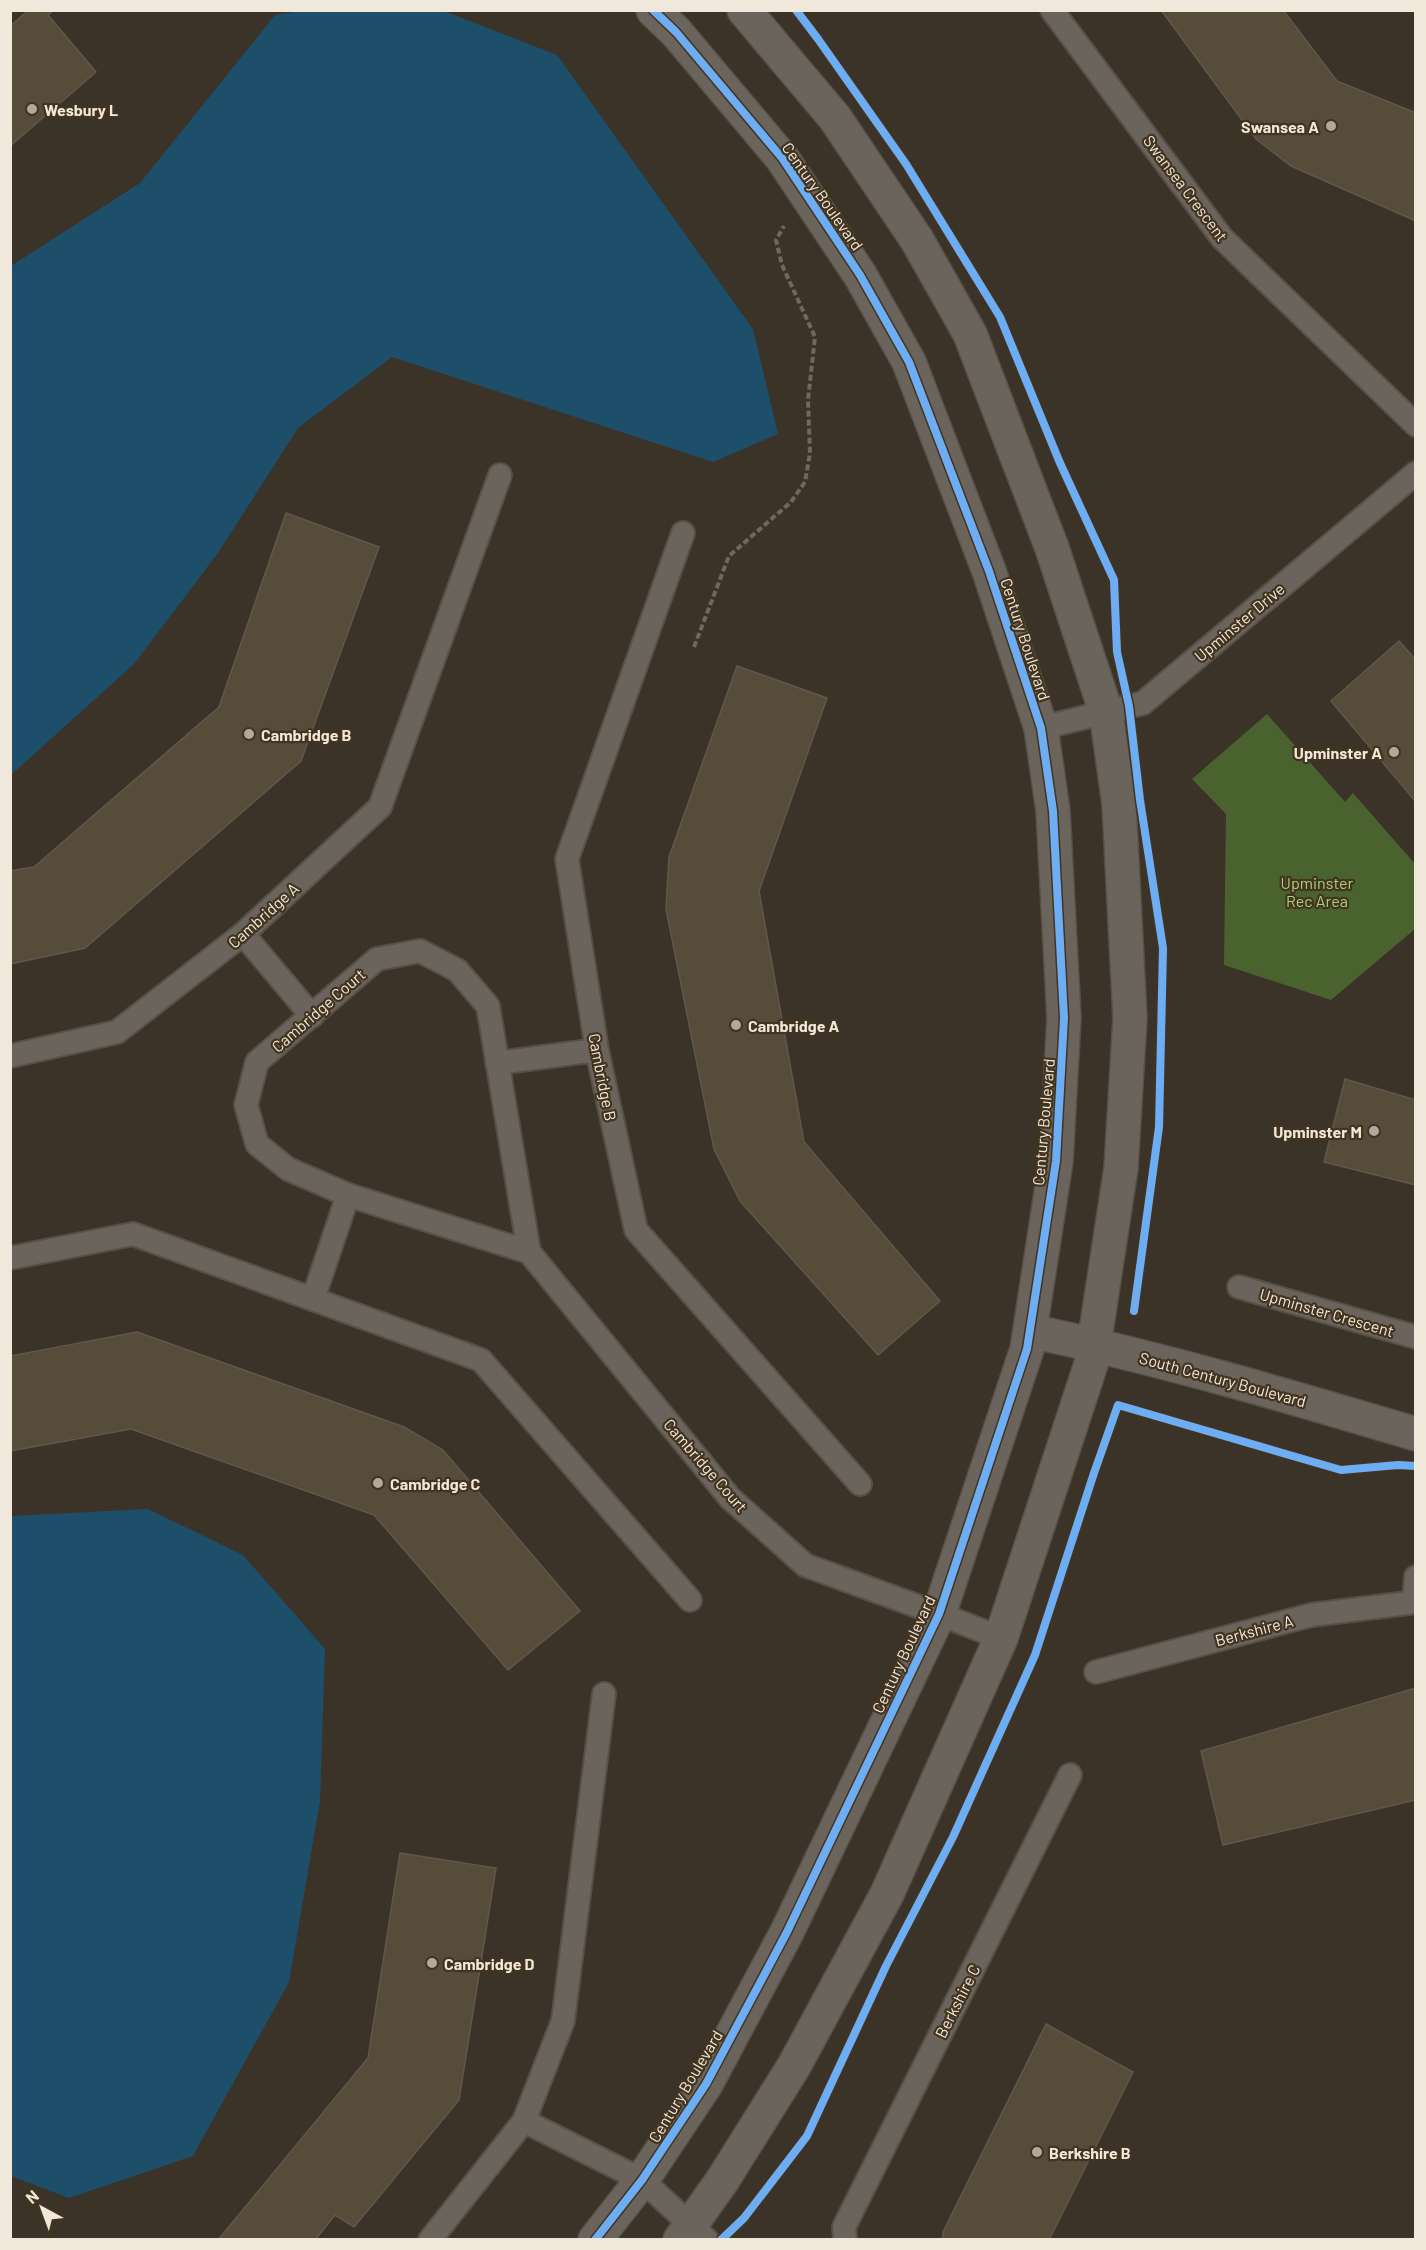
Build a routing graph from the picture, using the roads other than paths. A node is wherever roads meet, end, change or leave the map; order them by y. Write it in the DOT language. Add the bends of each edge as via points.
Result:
graph roads {
  1 [pos="652,10"];
  2 [pos="744,10"];
  3 [pos="1053,10"];
  4 [pos="1416,425"];
  5 [pos="1416,473"];
  6 [pos="500,475"];
  7 [pos="683,533"];
  8 [pos="1106,712"];
  9 [pos="1041,728"];
  10 [pos="243,934"];
  11 [pos="312,1016"];
  12 [pos="597,1050"];
  13 [pos="10,1056"];
  14 [pos="497,1063"];
  15 [pos="348,1195"];
  16 [pos="529,1252"];
  17 [pos="10,1258"];
  18 [pos="1239,1287"];
  19 [pos="313,1299"];
  20 [pos="1029,1331"];
  21 [pos="1416,1337"];
  22 [pos="1094,1344"];
  23 [pos="1416,1434"];
  24 [pos="860,1484"];
  25 [pos="1416,1577"];
  26 [pos="690,1600"];
  27 [pos="1415,1602"];
  28 [pos="939,1614"];
  29 [pos="1001,1638"];
  30 [pos="1096,1672"];
  31 [pos="604,1694"];
  32 [pos="1070,1775"];
  33 [pos="524,2121"];
  34 [pos="642,2180"];
  35 [pos="844,2233"];
  36 [pos="693,2235"];
  37 [pos="430,2240"];
  38 [pos="595,2240"];
  1 -- 9 [label="street, Century Boulevard" via="676,32 782,158 860,275 909,362 989,571"];
  2 -- 8 [label="street" via="835,118 917,240 970,334 1052,548"];
  3 -- 4 [label="lane, Swansea Crescent" via="1222,238"];
  5 -- 8 [label="lane, Upminster Drive" via="1143,703"];
  6 -- 10 [label="lane, Cambridge A" via="380,807"];
  7 -- 12 [label="lane, Cambridge B" via="567,859"];
  8 -- 9 [label="lane, Upminster Drive"];
  8 -- 22 [label="street" via="1119,804 1130,1018 1121,1168"];
  9 -- 20 [label="street, Century Boulevard" via="1053,811 1064,1018 1056,1161"];
  10 -- 11 [label="lane"];
  10 -- 13 [label="lane, Cambridge A" via="117,1032"];
  11 -- 14 [label="lane, Cambridge Court" via="377,960 420,951 457,970 488,1006"];
  11 -- 15 [label="lane, Cambridge Court" via="257,1062 246,1105 257,1144 288,1169"];
  12 -- 14 [label="lane"];
  12 -- 24 [label="lane, Cambridge B" via="636,1230"];
  14 -- 16 [label="lane, Cambridge Court"];
  15 -- 16 [label="lane, Cambridge Court"];
  15 -- 19 [label="lane"];
  16 -- 28 [label="lane, Cambridge Court" via="730,1498 805,1565"];
  17 -- 19 [label="lane" via="133,1234"];
  18 -- 21 [label="lane, Upminster Crescent"];
  19 -- 26 [label="lane" via="481,1360"];
  20 -- 22 [label="street, South Century Boulevard"];
  20 -- 28 [label="street, Century Boulevard" via="1027,1349"];
  22 -- 23 [label="street, South Century Boulevard" via="1246,1383"];
  22 -- 29 [label="street" via="1091,1364"];
  25 -- 27 [label="lane"];
  27 -- 30 [label="lane, Berkshire A" via="1311,1615"];
  28 -- 29 [label="lane, Cambridge Court"];
  28 -- 34 [label="street, Century Boulevard" via="787,1932 706,2084"];
  29 -- 36 [label="street" via="887,1894 794,2066"];
  31 -- 33 [label="lane" via="562,2021"];
  32 -- 35 [label="lane, Berkshire C"];
  33 -- 34 [label="lane"];
  33 -- 37 [label="lane"];
  34 -- 36 [label="lane"];
  34 -- 38 [label="street, Century Boulevard"];
}
